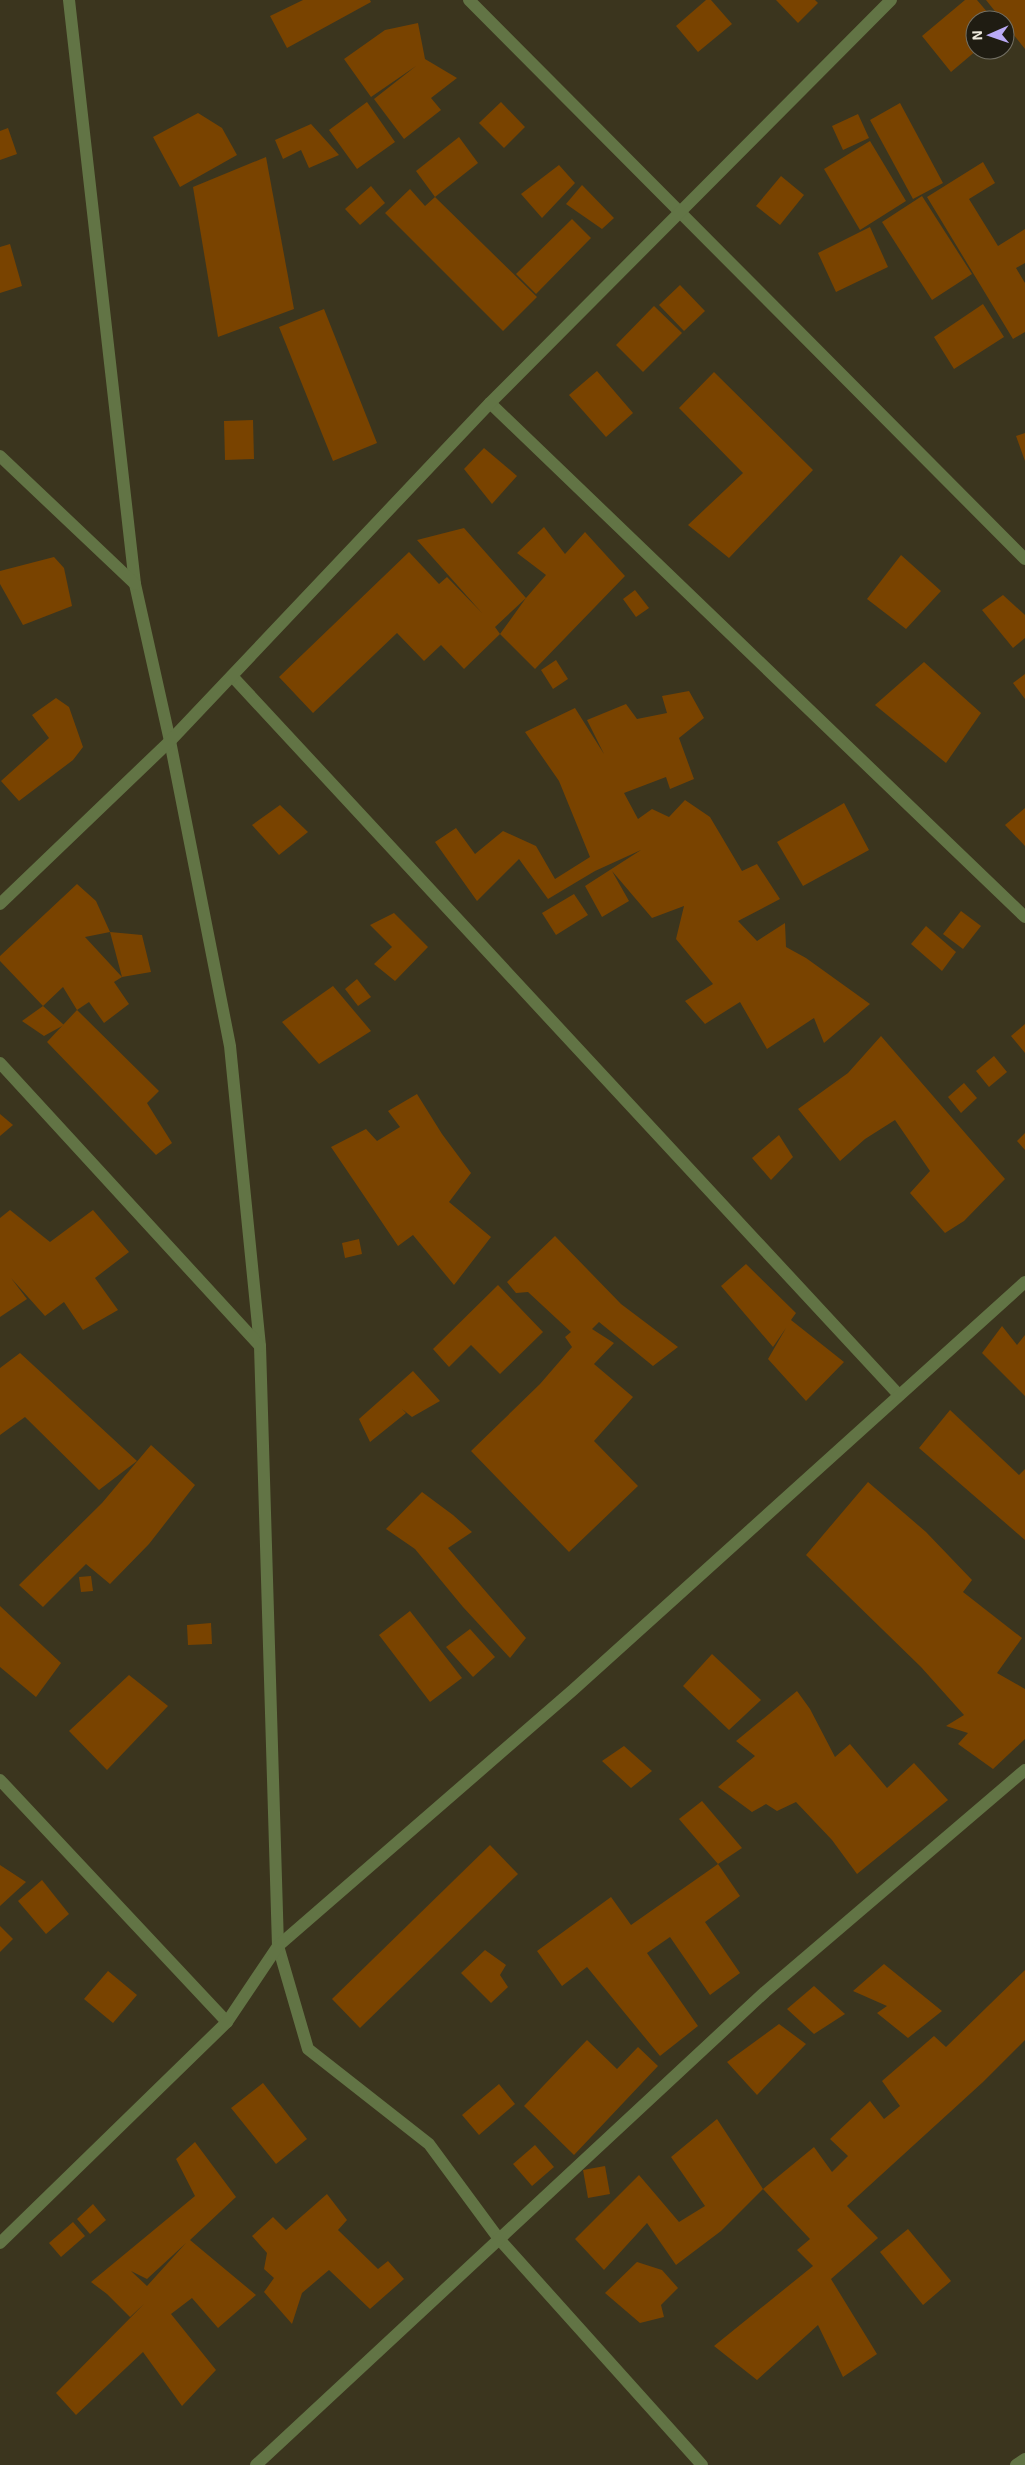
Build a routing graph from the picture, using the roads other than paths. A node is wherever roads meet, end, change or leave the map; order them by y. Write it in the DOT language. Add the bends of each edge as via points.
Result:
graph roads {
  1 [pos="69,0"];
  2 [pos="469,0"];
  3 [pos="892,0"];
  4 [pos="682,213"];
  5 [pos="490,403"];
  6 [pos="0,456"];
  7 [pos="1025,559"];
  8 [pos="135,584"];
  9 [pos="232,676"];
  10 [pos="170,741"];
  11 [pos="0,904"];
  12 [pos="1025,917"];
  13 [pos="0,1064"];
  14 [pos="1025,1282"];
  15 [pos="260,1346"];
  16 [pos="899,1396"];
  17 [pos="1025,1770"];
  18 [pos="0,1780"];
  19 [pos="278,1946"];
  20 [pos="227,2022"];
  21 [pos="499,2239"];
  22 [pos="0,2243"];
  23 [pos="1025,2459"];
  24 [pos="256,2465"];
  25 [pos="702,2465"];
  26 [pos="1016,2465"];
  1 -- 8 [label="street"];
  2 -- 4 [label="street"];
  3 -- 4 [label="street"];
  4 -- 5 [label="street"];
  4 -- 7 [label="street"];
  5 -- 9 [label="street"];
  5 -- 12 [label="street"];
  6 -- 8 [label="street"];
  8 -- 10 [label="street"];
  9 -- 10 [label="street"];
  9 -- 16 [label="street"];
  10 -- 11 [label="street"];
  10 -- 15 [label="street" via="230,1046"];
  13 -- 15 [label="street"];
  14 -- 16 [label="street"];
  15 -- 19 [label="street"];
  16 -- 19 [label="street" via="580,1683"];
  17 -- 21 [label="street" via="765,1992"];
  18 -- 20 [label="street"];
  19 -- 20 [label="street"];
  19 -- 21 [label="street" via="308,2049 429,2144"];
  20 -- 22 [label="street"];
  21 -- 24 [label="street"];
  21 -- 25 [label="street"];
  23 -- 26 [label="street"];
}
